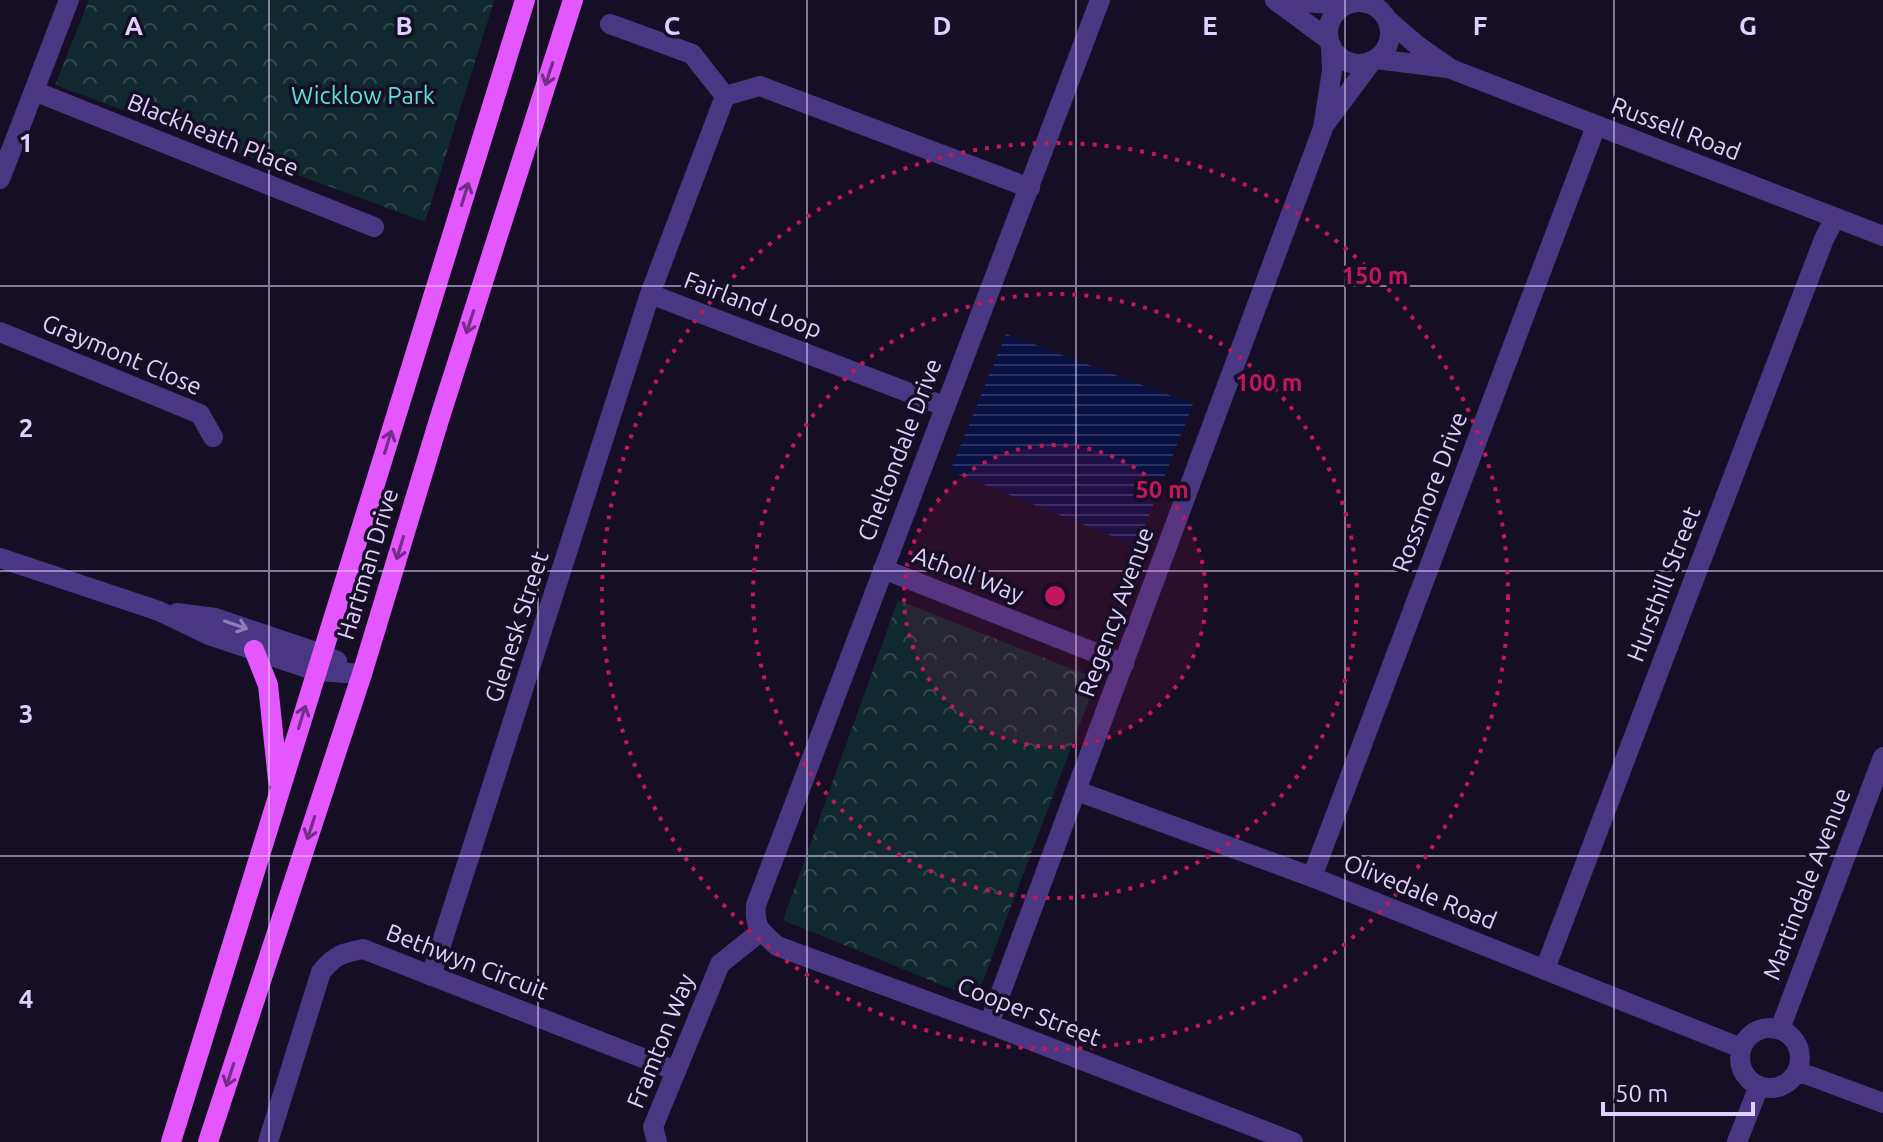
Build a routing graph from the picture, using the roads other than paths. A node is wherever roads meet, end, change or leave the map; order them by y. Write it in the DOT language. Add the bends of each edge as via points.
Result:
graph roads {
  1 [pos="69,0"];
  2 [pos="525,0"];
  3 [pos="573,0"];
  4 [pos="1100,0"];
  5 [pos="1275,0"];
  6 [pos="1349,3"];
  7 [pos="1387,12"];
  8 [pos="610,24"];
  9 [pos="1330,43"];
  10 [pos="1374,60"];
  11 [pos="1451,69"];
  12 [pos="34,91"];
  13 [pos="725,96"];
  14 [pos="1596,126"];
  15 [pos="1323,128"];
  16 [pos="0,179"];
  17 [pos="1030,188"];
  18 [pos="1835,218"];
  19 [pos="374,227"];
  20 [pos="1883,236"];
  21 [pos="650,294"];
  22 [pos="0,332"];
  23 [pos="944,406"];
  24 [pos="213,437"];
  25 [pos="0,558"];
  26 [pos="883,569"];
  27 [pos="159,611"];
  28 [pos="254,650"];
  29 [pos="319,662"];
  30 [pos="1124,664"];
  31 [pos="362,674"];
  32 [pos="1883,757"];
  33 [pos="1077,791"];
  34 [pos="279,792"];
  35 [pos="1312,877"];
  36 [pos="758,926"];
  37 [pos="1545,969"];
  38 [pos="431,976"];
  39 [pos="989,1024"];
  40 [pos="1780,1029"];
  41 [pos="1741,1048"];
  42 [pos="676,1071"];
  43 [pos="1797,1071"];
  44 [pos="1759,1086"];
  45 [pos="1883,1103"];
  46 [pos="171,1142"];
  47 [pos="208,1142"];
  48 [pos="268,1142"];
  49 [pos="657,1142"];
  50 [pos="1293,1142"];
  51 [pos="1737,1142"];
  1 -- 12 [label="street"];
  29 -- 2 [label="main road, Hartman Drive, one-way"];
  3 -- 31 [label="main road, Hartman Drive, one-way"];
  4 -- 17 [label="street, Cheltondale Drive"];
  5 -- 6 [label="street"];
  5 -- 9 [label="street"];
  6 -- 7 [label="street"];
  6 -- 9 [label="street" via="1332,19"];
  7 -- 10 [label="street" via="1389,42"];
  7 -- 11 [label="street, Russell Road" via="1418,46"];
  8 -- 13 [label="street" via="692,54"];
  9 -- 10 [label="street" via="1348,62"];
  9 -- 15 [label="street, Regency Avenue" via="1332,71"];
  10 -- 11 [label="street, Russell Road"];
  10 -- 15 [label="street, Regency Avenue"];
  11 -- 14 [label="street, Russell Road"];
  12 -- 16 [label="street"];
  12 -- 19 [label="street, Blackheath Place"];
  13 -- 17 [label="street" via="760,86"];
  13 -- 21 [label="street, Fairland Loop"];
  14 -- 18 [label="street, Russell Road"];
  14 -- 35 [label="street, Rossmore Drive"];
  15 -- 30 [label="street, Regency Avenue"];
  17 -- 23 [label="street, Cheltondale Drive"];
  18 -- 20 [label="street, Russell Road"];
  18 -- 37 [label="street, Hursthill Street"];
  21 -- 23 [label="street, Fairland Loop"];
  21 -- 38 [label="street, Glenesk Street"];
  22 -- 24 [label="street, Graymont Close" via="200,414"];
  23 -- 26 [label="street, Cheltondale Drive"];
  25 -- 27 [label="street"];
  26 -- 30 [label="street, Atholl Way"];
  26 -- 36 [label="street, Cheltondale Drive" via="756,905"];
  27 -- 28 [label="street"];
  27 -- 29 [label="street, one-way" via="215,618"];
  28 -- 29 [label="street"];
  28 -- 34 [label="main road" via="268,685"];
  29 -- 31 [label="street"];
  34 -- 29 [label="main road, Hartman Drive, one-way"];
  30 -- 33 [label="street, Regency Avenue"];
  31 -- 47 [label="main road, Hartman Drive, one-way"];
  32 -- 40 [label="street, Martindale Avenue"];
  33 -- 35 [label="street, Olivedale Road"];
  33 -- 39 [label="street, Regency Avenue"];
  34 -- 46 [label="main road, Hartman Drive"];
  35 -- 37 [label="street, Olivedale Road"];
  36 -- 39 [label="street, Cooper Street" via="777,946"];
  36 -- 42 [label="street, Framton Way" via="720,964"];
  37 -- 41 [label="street, Olivedale Road"];
  38 -- 42 [label="street, Bethwyn Circuit"];
  38 -- 48 [label="street, Bethwyn Circuit" via="363,949 333,958 321,972"];
  39 -- 50 [label="street, Cooper Street"];
  40 -- 41 [label="street" via="1754,1032"];
  40 -- 43 [label="street" via="1796,1043"];
  41 -- 44 [label="street" via="1743,1072"];
  42 -- 49 [label="street, Framton Way" via="653,1127"];
  43 -- 44 [label="street" via="1783,1085"];
  43 -- 45 [label="street"];
  44 -- 51 [label="street"];
}
